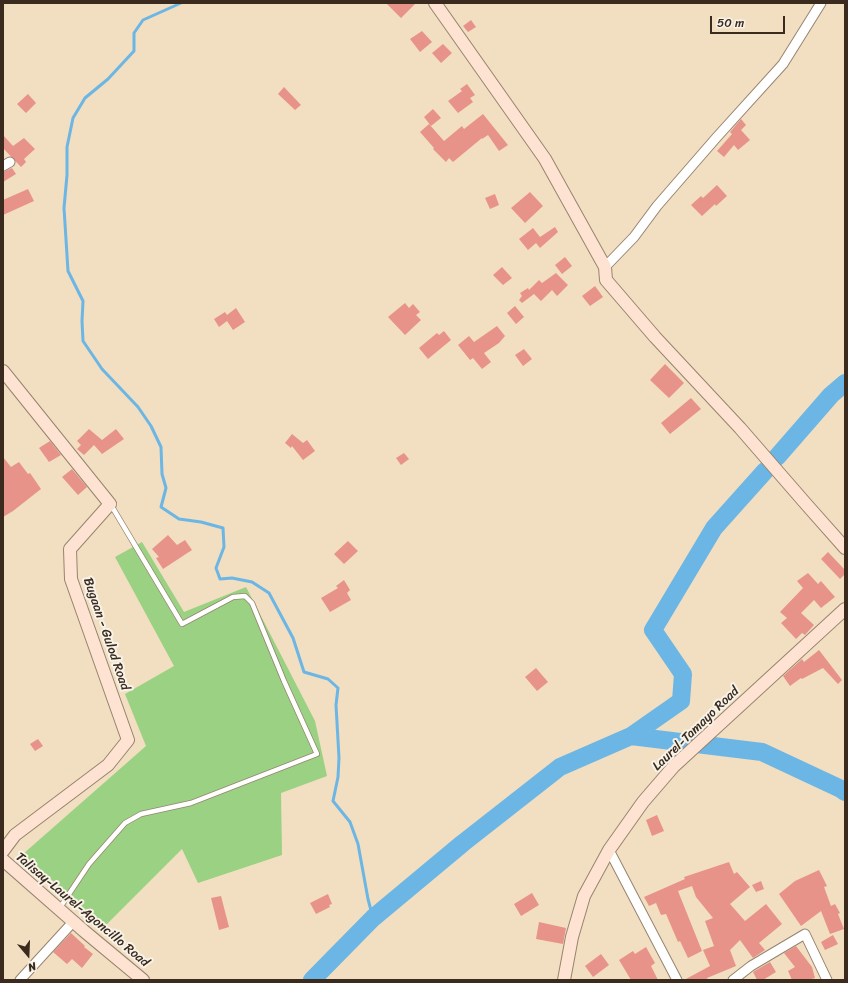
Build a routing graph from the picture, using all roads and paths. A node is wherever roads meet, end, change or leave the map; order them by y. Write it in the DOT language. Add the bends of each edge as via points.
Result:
graph roads {
  1 [pos="435,3"];
  2 [pos="821,3"];
  3 [pos="605,267"];
  4 [pos="3,371"];
  5 [pos="110,504"];
  6 [pos="845,548"];
  7 [pos="845,609"];
  8 [pos="609,850"];
  9 [pos="3,851"];
  10 [pos="3,860"];
  11 [pos="59,909"];
  12 [pos="73,922"];
  13 [pos="20,980"];
  14 [pos="143,980"];
  15 [pos="564,980"];
  16 [pos="677,980"];
  17 [pos="733,980"];
  18 [pos="827,980"];
  1 -- 3 [label="street" via="545,159"];
  2 -- 3 [label="street" via="783,64 657,206 634,237"];
  3 -- 6 [label="street" via="606,280"];
  4 -- 5 [label="street"];
  5 -- 9 [label="street, Bugaan - Gulod Road" via="70,549 71,579 128,740 108,765 15,835"];
  5 -- 11 [label="lane" via="182,624 233,597 245,596 252,603 317,754 191,803 141,814 125,822 89,864"];
  7 -- 8 [label="street, Laurel-Tamayo Road" via="674,766 643,802"];
  8 -- 15 [label="street, Laurel-Tamayo Road" via="584,896 572,937"];
  8 -- 16 [label="street"];
  10 -- 11 [label="street, Talisay-Laurel-Agoncillo Road"];
  11 -- 12 [label="street, Talisay-Laurel-Agoncillo Road"];
  12 -- 13 [label="street"];
  12 -- 14 [label="street, Talisay-Laurel-Agoncillo Road"];
  17 -- 18 [label="street" via="751,966 805,934"];
}
